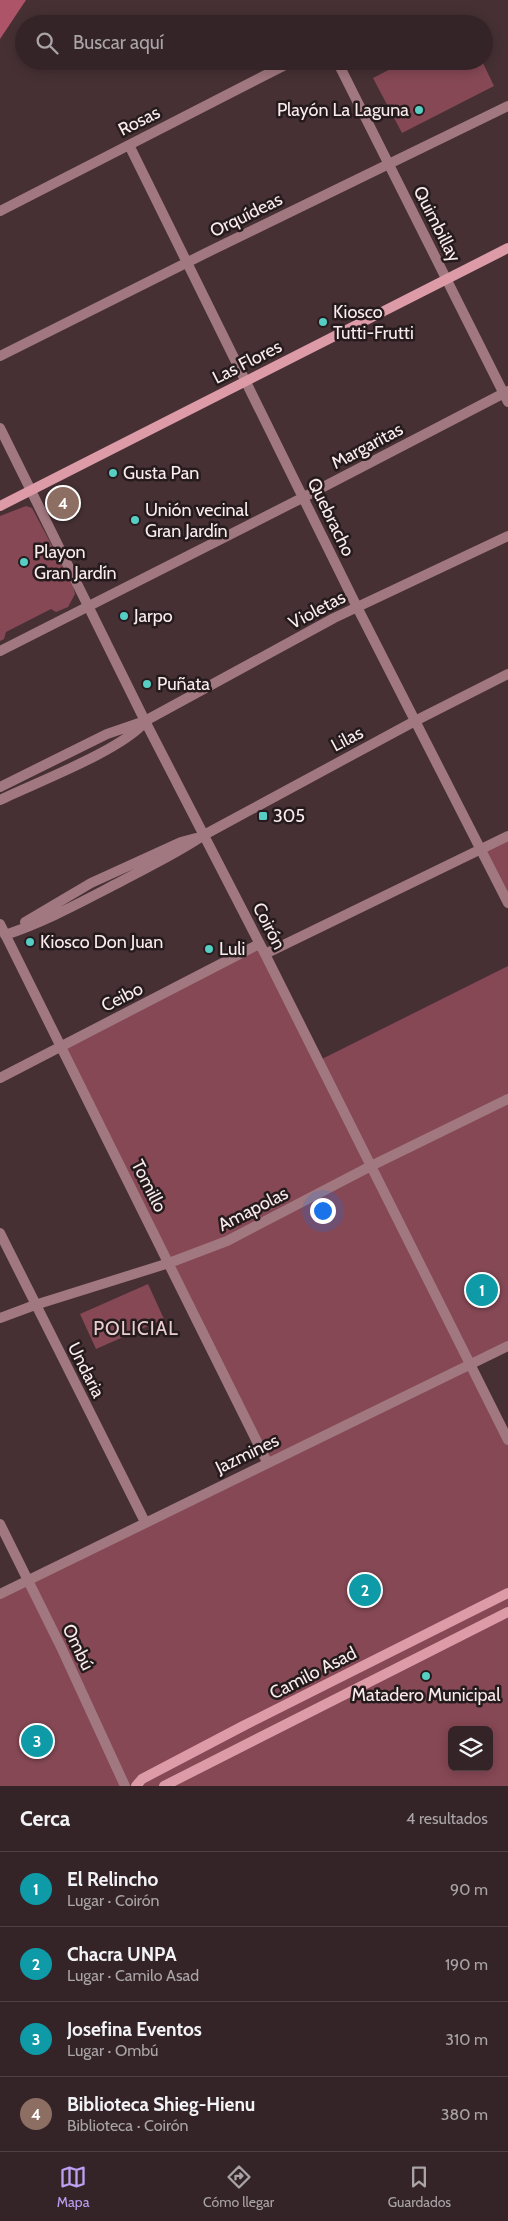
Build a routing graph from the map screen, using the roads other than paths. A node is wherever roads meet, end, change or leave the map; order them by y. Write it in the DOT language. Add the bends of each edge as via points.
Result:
graph roads {
  1 [pos="275,70"];
  2 [pos="342,70"];
  3 [pos="508,106"];
  4 [pos="129,145"];
  5 [pos="389,163"];
  6 [pos="0,211"];
  7 [pos="508,248"];
  8 [pos="187,262"];
  9 [pos="446,278"];
  10 [pos="0,356"];
  11 [pos="245,381"];
  12 [pos="506,395"];
  13 [pos="0,428"];
  14 [pos="30,491"];
  15 [pos="304,497"];
  16 [pos="0,506"];
  17 [pos="508,536"];
  18 [pos="88,606"];
  19 [pos="357,607"];
  20 [pos="0,651"];
  21 [pos="508,674"];
  22 [pos="145,721"];
  23 [pos="415,721"];
  24 [pos="0,786"];
  25 [pos="0,800"];
  26 [pos="204,835"];
  27 [pos="508,836"];
  28 [pos="480,850"];
  29 [pos="508,903"];
  30 [pos="0,924"];
  31 [pos="3,937"];
  32 [pos="262,949"];
  33 [pos="61,1046"];
  34 [pos="0,1078"];
  35 [pos="508,1099"];
  36 [pos="371,1166"];
  37 [pos="0,1233"];
  38 [pos="169,1263"];
  39 [pos="35,1304"];
  40 [pos="0,1318"];
  41 [pos="508,1346"];
  42 [pos="470,1365"];
  43 [pos="508,1440"];
  44 [pos="268,1462"];
  45 [pos="146,1522"];
  46 [pos="0,1524"];
  47 [pos="27,1580"];
  48 [pos="508,1593"];
  49 [pos="0,1594"];
  50 [pos="508,1612"];
  51 [pos="125,1786"];
  52 [pos="136,1786"];
  53 [pos="164,1786"];
  1 -- 4 [label="street, Rosas"];
  2 -- 5 [label="street, Quimbillay"];
  3 -- 5 [label="street, Orquídeas"];
  4 -- 6 [label="street, Rosas"];
  4 -- 8 [label="street, Quebracho"];
  5 -- 8 [label="street, Orquídeas"];
  5 -- 9 [label="street, Quimbillay"];
  7 -- 9 [label="street, Las Flores"];
  8 -- 10 [label="street, Orquídeas"];
  8 -- 11 [label="street, Quebracho"];
  9 -- 11 [label="street, Las Flores"];
  9 -- 12 [label="street, Quimbillay"];
  11 -- 14 [label="street, Las Flores"];
  11 -- 15 [label="street, Quebracho"];
  12 -- 15 [label="street, Margaritas"];
  13 -- 14 [label="street, Coirón"];
  14 -- 16 [label="street, Las Flores"];
  14 -- 18 [label="street, Coirón"];
  15 -- 18 [label="street, Margaritas"];
  15 -- 19 [label="street, Quebracho"];
  17 -- 19 [label="street, Violetas"];
  18 -- 20 [label="street, Margaritas"];
  18 -- 22 [label="street, Coirón"];
  19 -- 22 [label="street, Violetas"];
  19 -- 23 [label="street, Quebracho"];
  21 -- 23 [label="street, Lilas"];
  22 -- 24 [label="street, Violetas" via="107,734"];
  22 -- 25 [label="street, Violetas" via="125,739"];
  22 -- 26 [label="street, Coirón"];
  23 -- 26 [label="street, Lilas"];
  23 -- 28 [label="street, Quebracho"];
  26 -- 31 [label="street, Lilas" via="181,842 91,884"];
  26 -- 32 [label="street, Coirón"];
  27 -- 28 [label="street, Ceibo"];
  28 -- 29 [label="street, Quebracho"];
  28 -- 32 [label="street, Ceibo"];
  30 -- 31 [label="street, Tomillo"];
  31 -- 33 [label="street, Tomillo"];
  32 -- 33 [label="street, Ceibo"];
  32 -- 36 [label="street, Coirón"];
  33 -- 34 [label="street, Ceibo"];
  33 -- 38 [label="street, Tomillo"];
  35 -- 36 [label="street, Amapolas"];
  36 -- 38 [label="street, Amapolas" via="227,1241"];
  36 -- 42 [label="street, Coirón"];
  37 -- 39 [label="street, Undaria"];
  38 -- 39 [label="street, Amapolas"];
  38 -- 44 [label="street, Tomillo"];
  39 -- 40 [label="street, Amapolas"];
  39 -- 45 [label="street, Undaria"];
  41 -- 42 [label="street, Jazmines"];
  42 -- 43 [label="street, Coirón"];
  42 -- 44 [label="street, Jazmines"];
  44 -- 45 [label="street, Jazmines"];
  45 -- 47 [label="street, Jazmines"];
  46 -- 47 [label="street, Ombú"];
  47 -- 49 [label="street, Jazmines"];
  47 -- 51 [label="street, Ombú"];
  48 -- 52 [label="street, Camilo Asad" via="243,1726 142,1779"];
  50 -- 53 [label="street, Camilo Asad"];
}
